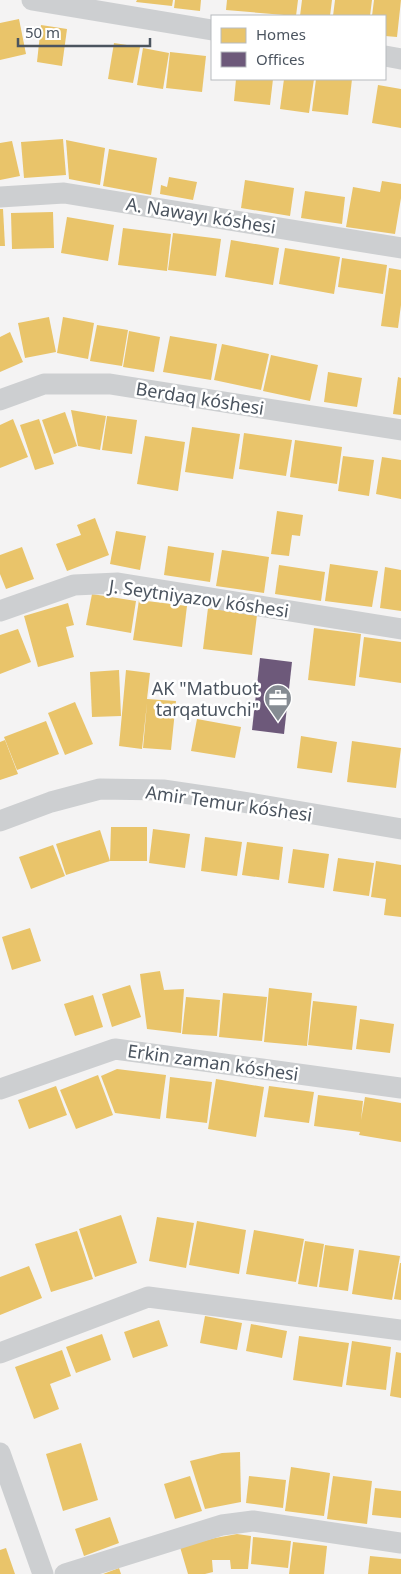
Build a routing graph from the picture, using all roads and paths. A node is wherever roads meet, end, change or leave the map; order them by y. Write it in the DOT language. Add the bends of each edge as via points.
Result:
graph roads {
  1 [pos="36,0"];
  2 [pos="211,30"];
  3 [pos="386,56"];
  4 [pos="401,59"];
  5 [pos="0,197"];
  6 [pos="401,248"];
  7 [pos="0,400"];
  8 [pos="401,430"];
  9 [pos="0,611"];
  10 [pos="401,629"];
  11 [pos="0,821"];
  12 [pos="401,829"];
  13 [pos="401,1088"];
  14 [pos="0,1089"];
  15 [pos="401,1330"];
  16 [pos="0,1354"];
  17 [pos="0,1453"];
  18 [pos="401,1543"];
  19 [pos="43,1574"];
  20 [pos="65,1574"];
  1 -- 2 [label="street"];
  3 -- 4 [label="street"];
  5 -- 6 [label="street, A. Nawayı kóshesi" via="64,193"];
  7 -- 8 [label="street, Berdaq kóshesi" via="44,384 110,384"];
  9 -- 10 [label="street, J. Seytniyazov kóshesi" via="74,586 118,583"];
  11 -- 12 [label="street, Amir Temur kóshesi" via="51,802 100,789 163,790"];
  13 -- 14 [label="street, Erkin zaman kóshesi" via="115,1049"];
  15 -- 16 [label="street" via="148,1296"];
  17 -- 19 [label="street"];
  18 -- 20 [label="street" via="253,1521 222,1525"];
}
